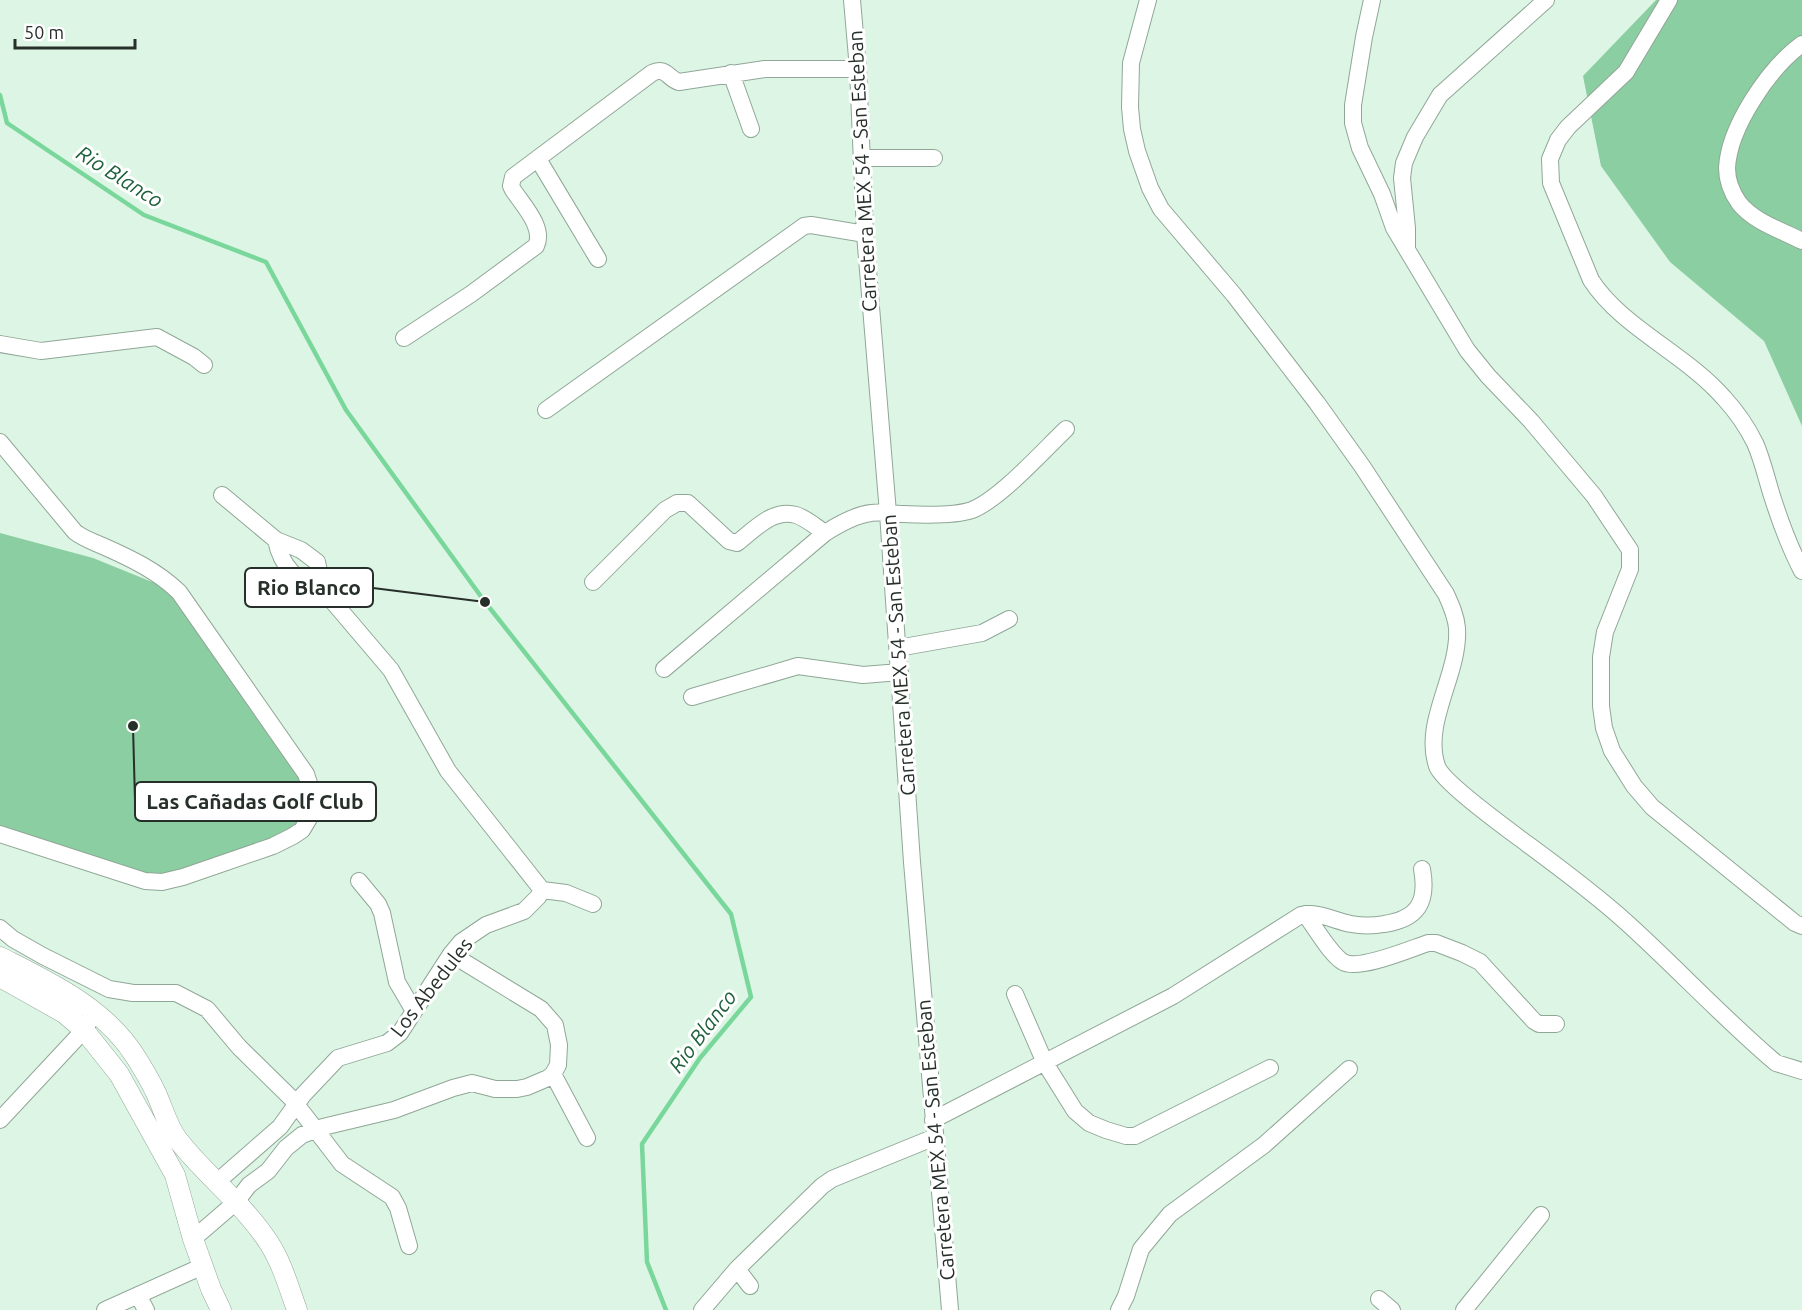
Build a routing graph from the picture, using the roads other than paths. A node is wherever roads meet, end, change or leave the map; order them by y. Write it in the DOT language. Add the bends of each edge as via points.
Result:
graph roads {
  1 [pos="852,0"];
  2 [pos="1148,0"];
  3 [pos="1372,0"];
  4 [pos="1546,0"];
  5 [pos="1669,0"];
  6 [pos="1802,44"];
  7 [pos="858,69"];
  8 [pos="731,73"];
  9 [pos="751,129"];
  10 [pos="861,158"];
  11 [pos="934,158"];
  12 [pos="538,159"];
  13 [pos="864,234"];
  14 [pos="1802,240"];
  15 [pos="1407,250"];
  16 [pos="598,259"];
  17 [pos="404,338"];
  18 [pos="0,344"];
  19 [pos="204,365"];
  20 [pos="546,410"];
  21 [pos="1066,429"];
  22 [pos="0,442"];
  23 [pos="222,495"];
  24 [pos="888,513"];
  25 [pos="825,532"];
  26 [pos="276,540"];
  27 [pos="1802,571"];
  28 [pos="593,582"];
  29 [pos="323,590"];
  30 [pos="1009,619"];
  31 [pos="898,648"];
  32 [pos="664,669"];
  33 [pos="900,672"];
  34 [pos="692,696"];
  35 [pos="0,834"];
  36 [pos="1422,869"];
  37 [pos="359,881"];
  38 [pos="542,890"];
  39 [pos="593,904"];
  40 [pos="1305,914"];
  41 [pos="1802,926"];
  42 [pos="0,928"];
  43 [pos="451,954"];
  44 [pos="1,963"];
  45 [pos="1015,994"];
  46 [pos="414,1011"];
  47 [pos="95,1012"];
  48 [pos="1556,1024"];
  49 [pos="84,1030"];
  50 [pos="1045,1063"];
  51 [pos="1270,1068"];
  52 [pos="1349,1070"];
  53 [pos="1802,1071"];
  54 [pos="553,1074"];
  55 [pos="297,1105"];
  56 [pos="0,1120"];
  57 [pos="933,1120"];
  58 [pos="315,1130"];
  59 [pos="935,1137"];
  60 [pos="587,1138"];
  61 [pos="182,1146"];
  62 [pos="167,1160"];
  63 [pos="217,1182"];
  64 [pos="236,1202"];
  65 [pos="1541,1215"];
  66 [pos="193,1239"];
  67 [pos="409,1246"];
  68 [pos="203,1266"];
  69 [pos="737,1269"];
  70 [pos="750,1286"];
  71 [pos="138,1295"];
  72 [pos="105,1310"];
  73 [pos="147,1310"];
  74 [pos="221,1310"];
  75 [pos="297,1310"];
  76 [pos="702,1310"];
  77 [pos="950,1310"];
  78 [pos="1119,1310"];
  79 [pos="1464,1310"];
  1 -- 7 [label="street, Carretera MEX 54 - San Esteban"];
  2 -- 53 [label="street" via="1131,63 1130,84 1132,129 1150,189 1161,209 1234,295 1356,457 1453,610 1457,629 1455,657 1434,737 1440,773 1626,922 1776,1063"];
  3 -- 15 [label="street" via="1353,123 1394,228"];
  4 -- 15 [label="street" via="1440,95 1415,137 1402,172"];
  5 -- 27 [label="street" via="1626,72 1558,140 1550,159 1551,183 1599,293 1706,380 1744,424 1761,457 1784,533"];
  6 -- 14 [label="street" via="1758,91 1741,122 1727,171 1731,189 1741,204 1777,231"];
  7 -- 8 [label="street"];
  7 -- 10 [label="street, Carretera MEX 54 - San Esteban"];
  8 -- 9 [label="street"];
  8 -- 12 [label="street" via="679,82 657,71"];
  10 -- 11 [label="street"];
  10 -- 13 [label="street, Carretera MEX 54 - San Esteban"];
  12 -- 16 [label="street"];
  12 -- 17 [label="street" via="516,174 512,182 537,228 537,246"];
  13 -- 20 [label="street" via="804,226"];
  13 -- 24 [label="street, Carretera MEX 54 - San Esteban"];
  15 -- 41 [label="street" via="1467,350 1594,496 1630,550 1630,569 1605,632 1600,683 1604,728 1620,765 1652,807"];
  18 -- 19 [label="street" via="41,351 157,337"];
  21 -- 24 [label="street" via="995,495 971,510"];
  22 -- 35 [label="street" via="75,532 148,567 179,592 306,774 313,800 307,823 284,841 162,882 145,881"];
  23 -- 26 [label="street"];
  24 -- 25 [label="street" via="856,517"];
  24 -- 31 [label="street, Carretera MEX 54 - San Esteban"];
  25 -- 28 [label="street" via="798,515 782,512 737,543 729,541 688,503 677,503 665,510"];
  25 -- 32 [label="street"];
  26 -- 29 [label="street" via="280,556 294,576"];
  26 -- 29 [label="street" via="293,545 314,559"];
  29 -- 38 [label="street" via="391,670 448,771"];
  30 -- 31 [label="street" via="982,633"];
  31 -- 33 [label="street, Carretera MEX 54 - San Esteban"];
  33 -- 34 [label="street" via="863,675 798,666"];
  33 -- 57 [label="street, Carretera MEX 54 - San Esteban"];
  36 -- 40 [label="street" via="1424,890 1420,903 1405,919 1363,926"];
  37 -- 46 [label="street" via="382,913 395,976"];
  38 -- 39 [label="street" via="566,893"];
  38 -- 43 [label="street, Los Abedules" via="524,910 476,930"];
  40 -- 48 [label="street" via="1347,964 1362,964 1428,943 1436,944 1480,962 1534,1021"];
  40 -- 50 [label="street" via="1173,996"];
  42 -- 55 [label="street" via="43,956 109,989 176,993 200,1004"];
  43 -- 46 [label="street, Los Abedules"];
  43 -- 54 [label="street" via="550,1018 560,1055"];
  44 -- 47 [label="main road" via="38,976"];
  44 -- 49 [label="main road"];
  45 -- 50 [label="street"];
  46 -- 55 [label="street, Los Abedules" via="400,1033 387,1042 338,1058"];
  47 -- 49 [label="street"];
  47 -- 61 [label="main road" via="136,1058"];
  49 -- 56 [label="street"];
  49 -- 62 [label="main road" via="119,1074"];
  50 -- 51 [label="street" via="1075,1112 1106,1130 1130,1137"];
  50 -- 57 [label="street"];
  52 -- 78 [label="street" via="1264,1145 1170,1214 1141,1249"];
  54 -- 58 [label="street" via="517,1089 467,1084 394,1110"];
  54 -- 60 [label="street"];
  55 -- 58 [label="street"];
  55 -- 63 [label="street, Los Abedules" via="280,1127"];
  57 -- 59 [label="street, Carretera MEX 54 - San Esteban"];
  58 -- 64 [label="street" via="291,1142"];
  58 -- 67 [label="street" via="342,1164 392,1197"];
  59 -- 69 [label="street" via="832,1179"];
  59 -- 77 [label="street, Carretera MEX 54 - San Esteban"];
  61 -- 62 [label="main road"];
  61 -- 63 [label="main road"];
  62 -- 66 [label="main road" via="179,1185"];
  63 -- 64 [label="main road"];
  64 -- 66 [label="street"];
  64 -- 75 [label="main road" via="276,1254"];
  65 -- 79 [label="street"];
  66 -- 68 [label="main road"];
  68 -- 71 [label="street"];
  68 -- 74 [label="main road"];
  69 -- 70 [label="street"];
  69 -- 76 [label="street"];
  71 -- 72 [label="street"];
  71 -- 73 [label="street"];
}
